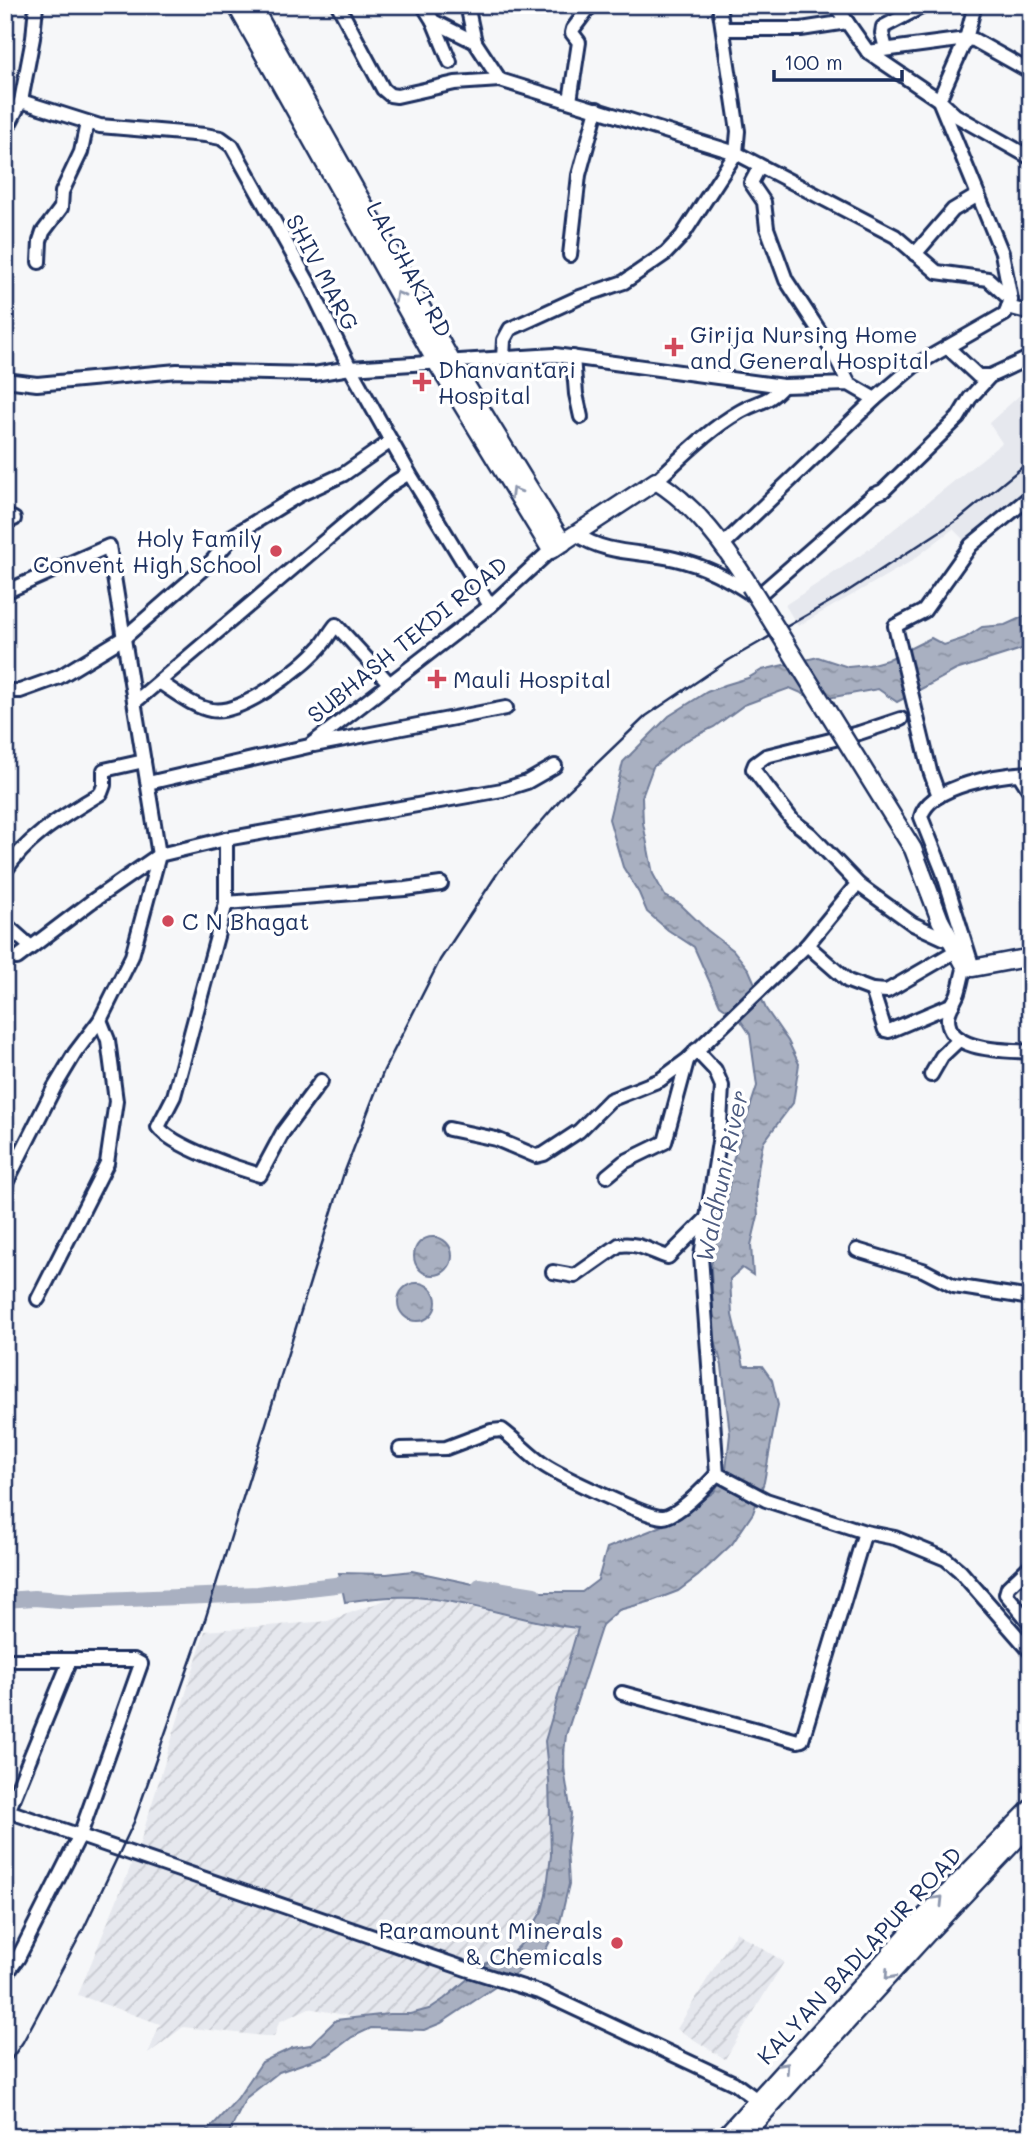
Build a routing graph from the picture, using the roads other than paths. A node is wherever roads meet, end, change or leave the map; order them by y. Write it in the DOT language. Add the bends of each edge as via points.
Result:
graph roads {
  1 [pos="37,5"];
  2 [pos="236,5"];
  3 [pos="338,5"];
  4 [pos="423,5"];
  5 [pos="467,5"];
  6 [pos="591,5"];
  7 [pos="719,5"];
  8 [pos="925,5"];
  9 [pos="975,5"];
  10 [pos="839,7"];
  11 [pos="253,17"];
  12 [pos="433,21"];
  13 [pos="847,22"];
  14 [pos="724,29"];
  15 [pos="966,39"];
  16 [pos="475,42"];
  17 [pos="886,50"];
  18 [pos="868,52"];
  19 [pos="450,62"];
  20 [pos="1031,72"];
  21 [pos="500,80"];
  22 [pos="939,100"];
  23 [pos="21,101"];
  24 [pos="570,101"];
  25 [pos="597,109"];
  26 [pos="87,123"];
  27 [pos="5,132"];
  28 [pos="736,153"];
  29 [pos="1031,158"];
  30 [pos="760,166"];
  31 [pos="978,195"];
  32 [pos="915,254"];
  33 [pos="570,255"];
  34 [pos="39,262"];
  35 [pos="1010,304"];
  36 [pos="1031,313"];
  37 [pos="947,347"];
  38 [pos="573,357"];
  39 [pos="1031,357"];
  40 [pos="503,358"];
  41 [pos="444,362"];
  42 [pos="350,368"];
  43 [pos="990,376"];
  44 [pos="5,380"];
  45 [pos="849,384"];
  46 [pos="783,386"];
  47 [pos="875,399"];
  48 [pos="581,417"];
  49 [pos="391,441"];
  50 [pos="409,473"];
  51 [pos="656,481"];
  52 [pos="1031,496"];
  53 [pos="563,542"];
  54 [pos="724,544"];
  55 [pos="5,592"];
  56 [pos="490,606"];
  57 [pos="125,637"];
  58 [pos="159,682"];
  59 [pos="389,684"];
  60 [pos="5,691"];
  61 [pos="135,702"];
  62 [pos="506,708"];
  63 [pos="901,719"];
  64 [pos="309,746"];
  65 [pos="144,761"];
  66 [pos="555,766"];
  67 [pos="1025,773"];
  68 [pos="148,783"];
  69 [pos="1031,793"];
  70 [pos="939,796"];
  71 [pos="226,839"];
  72 [pos="159,855"];
  73 [pos="5,871"];
  74 [pos="441,884"];
  75 [pos="859,885"];
  76 [pos="226,903"];
  77 [pos="5,924"];
  78 [pos="807,945"];
  79 [pos="953,946"];
  80 [pos="31,947"];
  81 [pos="1031,957"];
  82 [pos="5,958"];
  83 [pos="969,967"];
  84 [pos="872,990"];
  85 [pos="953,1004"];
  86 [pos="100,1020"];
  87 [pos="960,1039"];
  88 [pos="696,1050"];
  89 [pos="1031,1052"];
  90 [pos="687,1060"];
  91 [pos="931,1075"];
  92 [pos="321,1081"];
  93 [pos="449,1129"];
  94 [pos="607,1176"];
  95 [pos="5,1185"];
  96 [pos="706,1219"];
  97 [pos="857,1250"];
  98 [pos="553,1272"];
  99 [pos="1031,1298"];
  100 [pos="38,1299"];
  101 [pos="400,1449"];
  102 [pos="719,1476"];
  103 [pos="865,1532"];
  104 [pos="1031,1565"];
  105 [pos="1031,1624"];
  106 [pos="1031,1652"];
  107 [pos="5,1660"];
  108 [pos="70,1660"];
  109 [pos="622,1693"];
  110 [pos="1031,1808"];
  111 [pos="6,1813"];
  112 [pos="1031,1824"];
  113 [pos="80,1835"];
  114 [pos="11,1955"];
  115 [pos="5,1976"];
  116 [pos="761,2105"];
  117 [pos="724,2137"];
  118 [pos="742,2137"];
  1 -- 23 [label="street"];
  2 -- 11 [label="main road, LALCHAKI RD"];
  3 -- 21 [label="street" via="390,95"];
  4 -- 12 [label="street"];
  5 -- 16 [label="street"];
  6 -- 24 [label="street" via="572,33 579,42"];
  7 -- 14 [label="street"];
  8 -- 17 [label="street" via="883,27"];
  9 -- 15 [label="street"];
  10 -- 13 [label="street"];
  11 -- 41 [label="main road, LALCHAKI RD"];
  12 -- 16 [label="street"];
  12 -- 19 [label="street"];
  13 -- 14 [label="street" via="801,29"];
  13 -- 18 [label="street"];
  14 -- 28 [label="street" via="738,131"];
  15 -- 17 [label="street"];
  15 -- 20 [label="street"];
  15 -- 22 [label="street"];
  16 -- 21 [label="street"];
  17 -- 18 [label="street"];
  18 -- 22 [label="street"];
  21 -- 24 [label="street"];
  22 -- 29 [label="street" via="955,115"];
  22 -- 31 [label="street"];
  23 -- 26 [label="street, SHIV MARG"];
  23 -- 27 [label="street"];
  24 -- 25 [label="street"];
  25 -- 28 [label="street"];
  25 -- 33 [label="street" via="579,175"];
  26 -- 34 [label="street" via="81,152 62,192 61,208 43,232"];
  26 -- 42 [label="street, SHIV MARG" via="227,141 308,282"];
  28 -- 30 [label="street"];
  28 -- 40 [label="street" via="666,253 624,282 510,329"];
  30 -- 32 [label="street" via="895,236"];
  30 -- 45 [label="street" via="751,183 764,202 767,228 786,280"];
  31 -- 32 [label="street" via="953,210"];
  31 -- 35 [label="street" via="1002,253"];
  32 -- 35 [label="street" via="937,272 988,279"];
  35 -- 36 [label="street"];
  35 -- 37 [label="street" via="1005,314"];
  37 -- 43 [label="street" via="978,376"];
  37 -- 47 [label="street" via="914,366"];
  38 -- 40 [label="street"];
  38 -- 46 [label="street"];
  38 -- 48 [label="street"];
  39 -- 43 [label="street"];
  40 -- 41 [label="street"];
  41 -- 42 [label="street"];
  41 -- 53 [label="main road, LALCHAKI RD"];
  42 -- 44 [label="street" via="314,374 177,371 37,384"];
  42 -- 49 [label="street, SHIV MARG"];
  43 -- 53 [label="street" via="958,418 883,491 760,594 752,595 700,565"];
  45 -- 46 [label="street"];
  45 -- 47 [label="street"];
  46 -- 51 [label="street" via="768,401 743,410 706,435"];
  47 -- 54 [label="street"];
  49 -- 50 [label="street, SHIV MARG"];
  49 -- 57 [label="street" via="344,474 234,535 212,561"];
  50 -- 56 [label="street, SHIV MARG"];
  50 -- 58 [label="street"];
  51 -- 53 [label="main road"];
  51 -- 54 [label="main road" via="672,491"];
  52 -- 70 [label="street" via="971,545 924,611 895,626"];
  53 -- 56 [label="street, SUBHASH TEKDI ROAD"];
  54 -- 79 [label="main road, bridge" via="913,849"];
  55 -- 57 [label="street" via="109,546"];
  56 -- 59 [label="street, SUBHASH TEKDI ROAD"];
  57 -- 60 [label="street" via="59,677 20,691"];
  57 -- 61 [label="street"];
  58 -- 59 [label="street" via="211,710 251,701 321,647 335,625"];
  58 -- 61 [label="street"];
  59 -- 64 [label="street, SUBHASH TEKDI ROAD"];
  61 -- 65 [label="street"];
  62 -- 64 [label="street"];
  63 -- 75 [label="street" via="766,756 753,769 793,821"];
  64 -- 68 [label="street, SUBHASH TEKDI ROAD"];
  65 -- 68 [label="street"];
  65 -- 73 [label="street" via="104,770 101,793 46,828 18,852"];
  66 -- 71 [label="street" via="502,790"];
  67 -- 69 [label="street"];
  67 -- 70 [label="street" via="995,776"];
  68 -- 72 [label="street"];
  70 -- 83 [label="street" via="921,817 943,872"];
  71 -- 72 [label="street"];
  71 -- 76 [label="street"];
  72 -- 80 [label="street"];
  72 -- 86 [label="street" via="132,956"];
  74 -- 76 [label="street"];
  75 -- 78 [label="street"];
  75 -- 79 [label="street"];
  76 -- 92 [label="street" via="174,1096 158,1127 181,1144 260,1175 283,1132"];
  77 -- 80 [label="street"];
  78 -- 84 [label="street" via="848,981"];
  78 -- 88 [label="street"];
  79 -- 83 [label="main road"];
  79 -- 84 [label="street" via="887,991"];
  80 -- 82 [label="street" via="17,958"];
  81 -- 83 [label="main road"];
  83 -- 85 [label="street"];
  84 -- 85 [label="street" via="883,1028 889,1031"];
  85 -- 87 [label="street" via="947,1016 950,1029"];
  86 -- 95 [label="street" via="54,1088"];
  86 -- 100 [label="street" via="108,1040 116,1101 107,1163"];
  87 -- 89 [label="street" via="1006,1052"];
  87 -- 91 [label="street"];
  88 -- 90 [label="street"];
  88 -- 96 [label="street" via="715,1070 722,1086 719,1142"];
  90 -- 93 [label="street" via="660,1080 610,1100 579,1131 541,1156 496,1139"];
  90 -- 94 [label="street" via="666,1142 624,1162"];
  96 -- 98 [label="street" via="668,1257 648,1247 626,1244 575,1276"];
  96 -- 102 [label="street" via="701,1256"];
  97 -- 99 [label="street" via="923,1270 954,1286"];
  101 -- 102 [label="street" via="446,1448 502,1430 543,1465 661,1517"];
  102 -- 103 [label="street" via="766,1500"];
  103 -- 106 [label="street" via="895,1538 946,1559"];
  103 -- 109 [label="street" via="802,1740"];
  104 -- 105 [label="street" via="1006,1594"];
  107 -- 108 [label="street"];
  108 -- 111 [label="street"];
  108 -- 113 [label="street" via="134,1660 141,1664"];
  116 -- 110 [label="main road, KALYAN BADLAPUR ROAD, one-way" via="916,1924"];
  111 -- 113 [label="street"];
  112 -- 116 [label="main road, KALYAN BADLAPUR ROAD, one-way"];
  113 -- 114 [label="street"];
  113 -- 116 [label="street" via="542,1993 734,2082"];
  114 -- 115 [label="street"];
  116 -- 117 [label="main road, KALYAN BADLAPUR ROAD"];
  116 -- 118 [label="main road, KALYAN BADLAPUR ROAD"];
}
